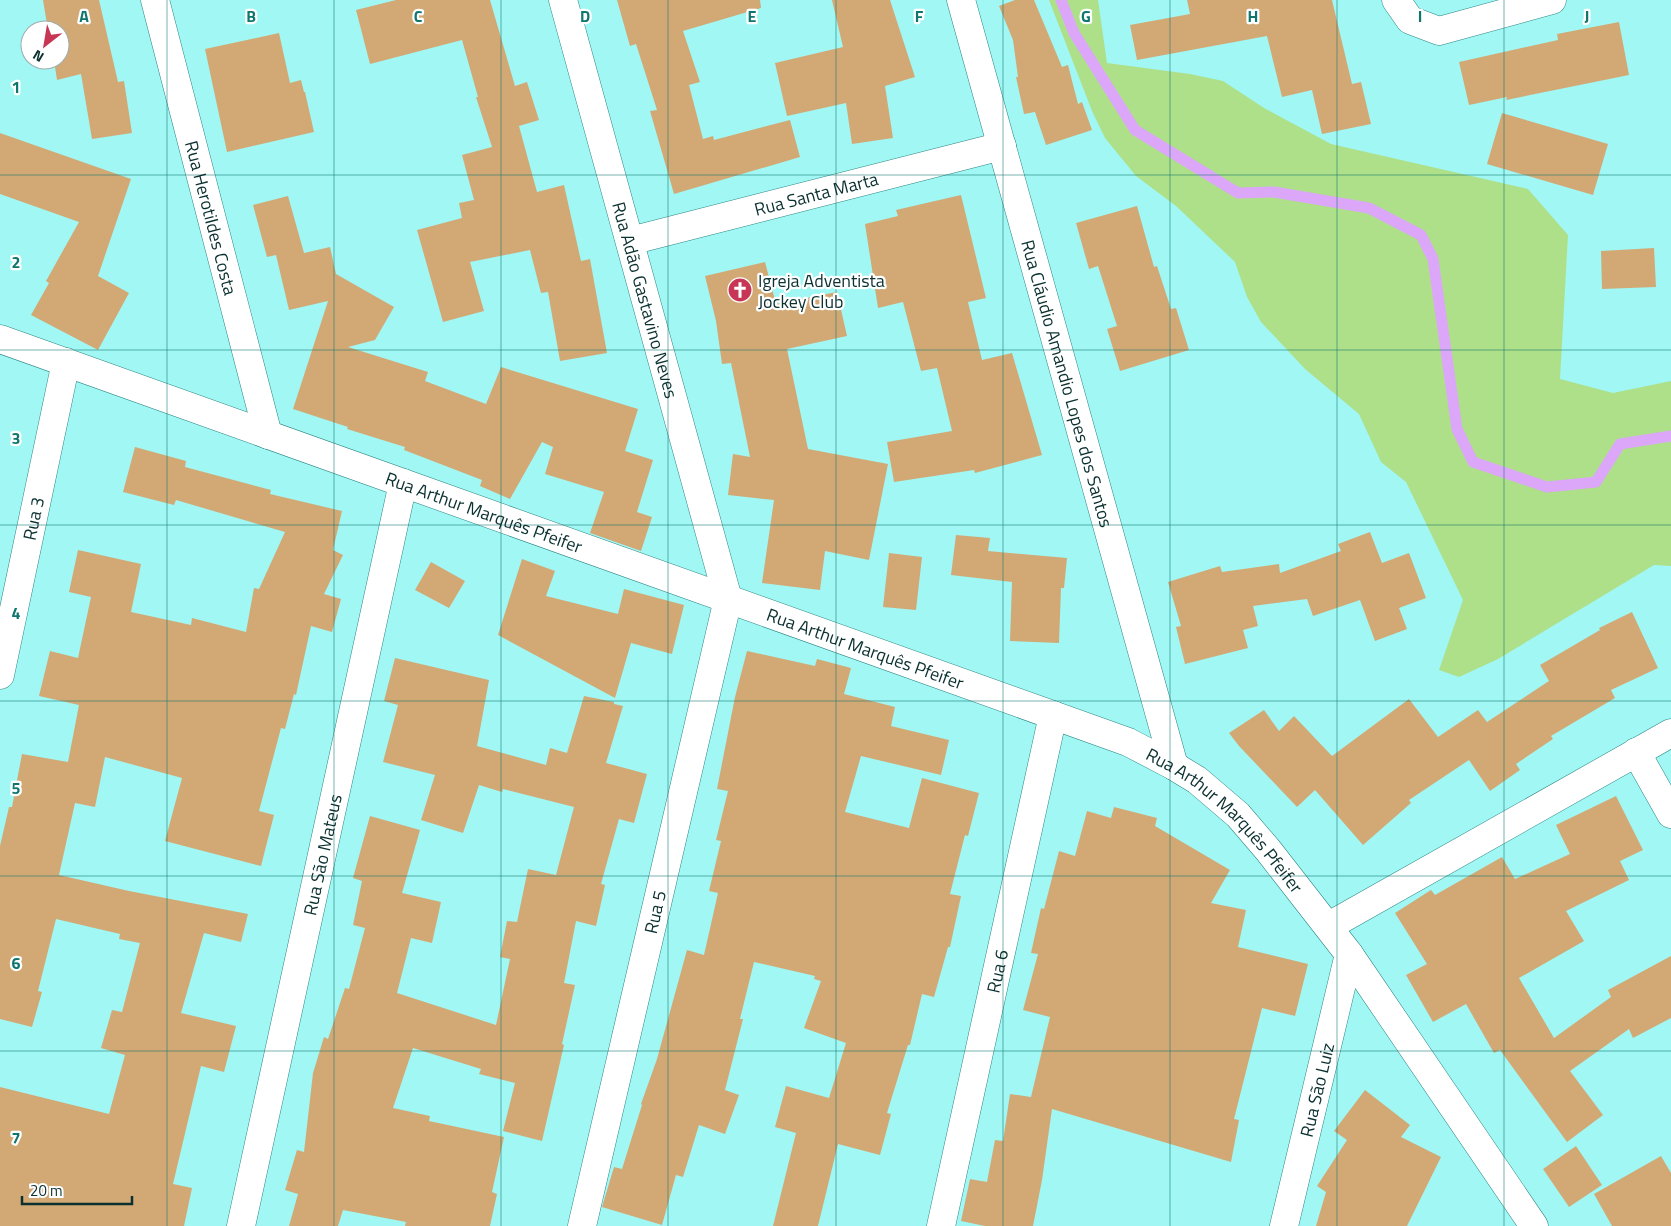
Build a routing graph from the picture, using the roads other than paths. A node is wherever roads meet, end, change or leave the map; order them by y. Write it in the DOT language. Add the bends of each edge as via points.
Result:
graph roads {
  1 [pos="155,0"];
  2 [pos="564,0"];
  3 [pos="961,0"];
  4 [pos="1552,0"];
  5 [pos="1403,10"];
  6 [pos="1002,146"];
  7 [pos="630,241"];
  8 [pos="0,339"];
  9 [pos="66,362"];
  10 [pos="268,435"];
  11 [pos="403,483"];
  12 [pos="728,599"];
  13 [pos="0,675"];
  14 [pos="1053,714"];
  15 [pos="1671,733"];
  16 [pos="1636,752"];
  17 [pos="1174,766"];
  18 [pos="1671,814"];
  19 [pos="1329,926"];
  20 [pos="1349,954"];
  21 [pos="242,1226"];
  22 [pos="582,1226"];
  23 [pos="941,1226"];
  24 [pos="1284,1226"];
  25 [pos="1534,1226"];
  1 -- 10 [label="street, Rua Herotildes Costa"];
  2 -- 7 [label="street, Rua Adão Gastavino Neves"];
  3 -- 6 [label="street, Rua Cláudio Amandio Lopes dos Santos"];
  4 -- 5 [label="street" via="1439,31"];
  6 -- 7 [label="street, Rua Santa Marta"];
  6 -- 17 [label="street, Rua Cláudio Amandio Lopes dos Santos"];
  7 -- 12 [label="street, Rua Adão Gastavino Neves"];
  8 -- 9 [label="street, Rua Arthur Marquês Pfeifer"];
  9 -- 10 [label="street, Rua Arthur Marquês Pfeifer"];
  9 -- 13 [label="street, Rua 3"];
  10 -- 11 [label="street, Rua Arthur Marquês Pfeifer"];
  11 -- 12 [label="street, Rua Arthur Marquês Pfeifer"];
  11 -- 21 [label="street, Rua São Mateus"];
  12 -- 14 [label="street, Rua Arthur Marquês Pfeifer"];
  12 -- 22 [label="street, Rua 5"];
  14 -- 17 [label="street, Rua Arthur Marquês Pfeifer" via="1128,742"];
  14 -- 23 [label="street, Rua 6"];
  15 -- 16 [label="street"];
  16 -- 18 [label="street"];
  16 -- 19 [label="street"];
  17 -- 19 [label="street, Rua Arthur Marquês Pfeifer" via="1197,780 1238,816"];
  19 -- 20 [label="street, Rua Arthur Marquês Pfeifer"];
  20 -- 24 [label="street, Rua São Luiz"];
  20 -- 25 [label="street, Rua Arthur Marquês Pfeifer"];
}
